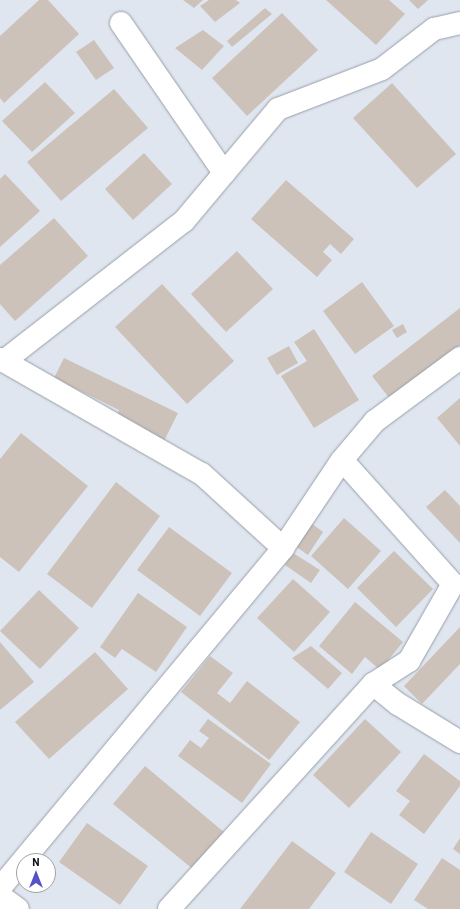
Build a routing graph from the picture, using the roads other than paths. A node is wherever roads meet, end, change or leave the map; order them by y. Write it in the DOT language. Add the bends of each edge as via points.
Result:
graph roads {
  1 [pos="121,23"];
  2 [pos="460,24"];
  3 [pos="224,173"];
  4 [pos="460,358"];
  5 [pos="2,360"];
  6 [pos="342,460"];
  7 [pos="283,548"];
  8 [pos="373,684"];
  9 [pos="460,742"];
  10 [pos="0,888"];
  11 [pos="0,896"];
  12 [pos="18,909"];
  13 [pos="169,909"];
  1 -- 3 [label="street"];
  2 -- 3 [label="street" via="434,29 382,69 278,109"];
  3 -- 5 [label="street" via="184,221"];
  4 -- 6 [label="street" via="375,422"];
  5 -- 7 [label="street" via="202,474"];
  6 -- 7 [label="street"];
  6 -- 8 [label="street" via="453,584 409,661"];
  7 -- 10 [label="street"];
  8 -- 9 [label="street" via="398,704"];
  8 -- 13 [label="street"];
  11 -- 12 [label="street"];
}
